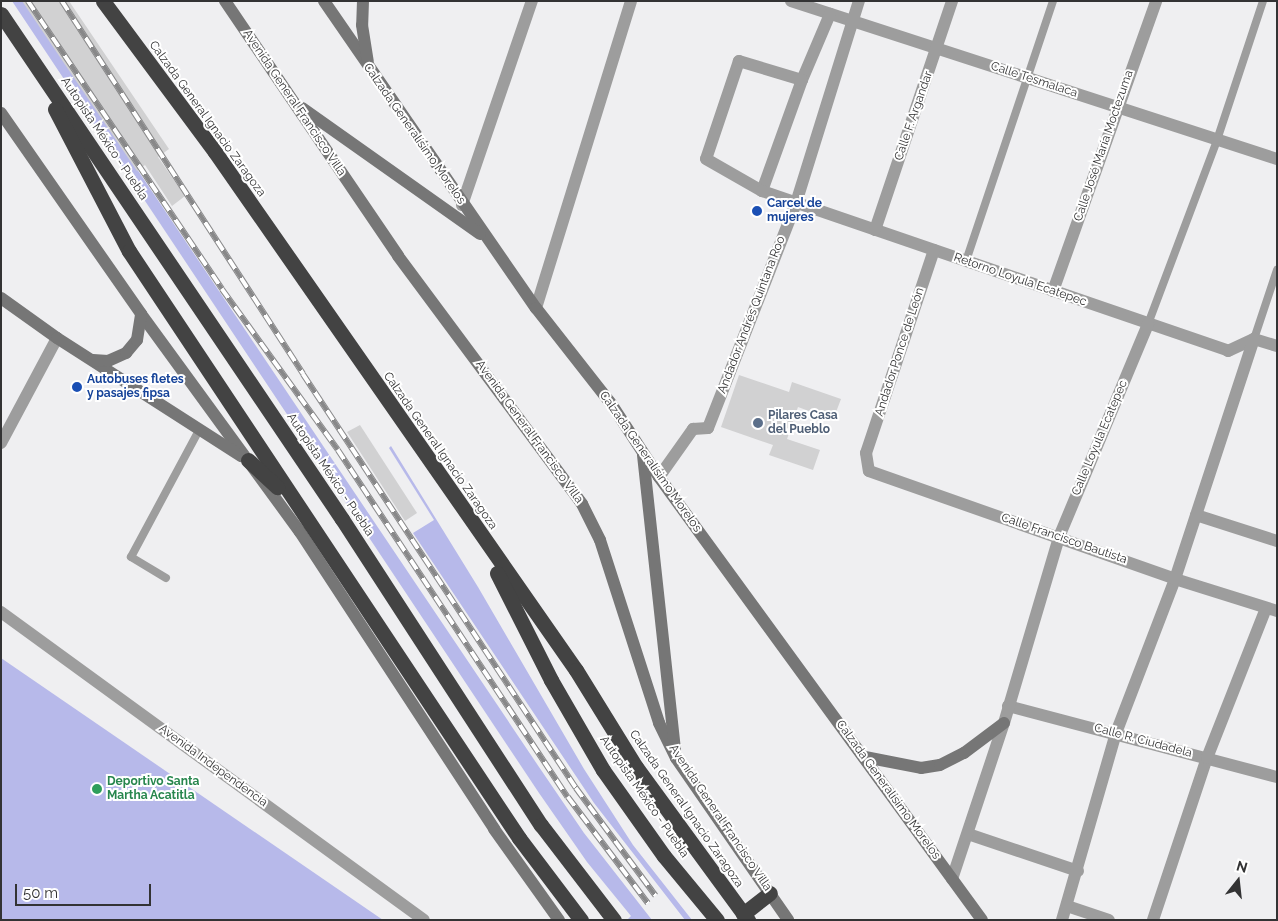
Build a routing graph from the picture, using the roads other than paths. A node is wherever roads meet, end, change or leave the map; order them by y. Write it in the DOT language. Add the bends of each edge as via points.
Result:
graph roads {
  1 [pos="103,1"];
  2 [pos="226,1"];
  3 [pos="324,1"];
  4 [pos="362,1"];
  5 [pos="532,1"];
  6 [pos="631,1"];
  7 [pos="791,1"];
  8 [pos="859,1"];
  9 [pos="952,1"];
  10 [pos="1053,1"];
  11 [pos="1156,1"];
  12 [pos="1263,1"];
  13 [pos="1,14"];
  14 [pos="830,14"];
  15 [pos="853,21"];
  16 [pos="23,46"];
  17 [pos="936,48"];
  18 [pos="370,70"];
  19 [pos="1027,78"];
  20 [pos="802,80"];
  21 [pos="292,101"];
  22 [pos="1118,108"];
  23 [pos="1,113"];
  24 [pos="1217,140"];
  25 [pos="1277,159"];
  26 [pos="762,191"];
  27 [pos="796,203"];
  28 [pos="462,204"];
  29 [pos="875,230"];
  30 [pos="488,240"];
  31 [pos="934,250"];
  32 [pos="966,261"];
  33 [pos="1277,270"];
  34 [pos="1054,291"];
  35 [pos="1,298"];
  36 [pos="536,308"];
  37 [pos="141,314"];
  38 [pos="1148,324"];
  39 [pos="57,338"];
  40 [pos="1254,339"];
  41 [pos="1277,346"];
  42 [pos="88,358"];
  43 [pos="199,430"];
  44 [pos="1,443"];
  45 [pos="642,450"];
  46 [pos="866,453"];
  47 [pos="248,460"];
  48 [pos="658,478"];
  49 [pos="294,503"];
  50 [pos="1196,515"];
  51 [pos="473,524"];
  52 [pos="1059,537"];
  53 [pos="1277,541"];
  54 [pos="166,578"];
  55 [pos="1175,579"];
  56 [pos="1271,609"];
  57 [pos="1,612"];
  58 [pos="1008,706"];
  59 [pos="1004,723"];
  60 [pos="1116,733"];
  61 [pos="865,757"];
  62 [pos="676,758"];
  63 [pos="1207,758"];
  64 [pos="1277,777"];
  65 [pos="968,834"];
  66 [pos="1078,871"];
  67 [pos="952,879"];
  68 [pos="770,893"];
  69 [pos="1067,906"];
  70 [pos="745,917"];
  71 [pos="424,920"];
  72 [pos="559,920"];
  73 [pos="581,920"];
  74 [pos="614,920"];
  75 [pos="717,920"];
  76 [pos="788,920"];
  77 [pos="982,920"];
  78 [pos="1062,920"];
  79 [pos="1109,920"];
  80 [pos="1153,920"];
  1 -- 51 [label="highway, Calzada General Ignacio Zaragoza" via="215,152"];
  2 -- 21 [label="street, Avenida General Francisco Villa"];
  3 -- 18 [label="street, Calzada Generalísimo Morelos"];
  4 -- 18 [label="street" via="363,32"];
  5 -- 28 [label="street"];
  6 -- 36 [label="street"];
  7 -- 14 [label="street, Calle Tesmalaca"];
  8 -- 15 [label="street, Andador Andrés Quintana Roo"];
  9 -- 17 [label="street, Calle F. Argandar"];
  10 -- 19 [label="lane"];
  11 -- 22 [label="street, Calle José María Moctezuma"];
  12 -- 24 [label="lane, Calle Loyula Ecatepec"];
  13 -- 16 [label="highway"];
  14 -- 15 [label="street, Calle Tesmalaca"];
  14 -- 20 [label="street"];
  15 -- 17 [label="street, Calle Tesmalaca"];
  15 -- 27 [label="street, Andador Andrés Quintana Roo"];
  16 -- 49 [label="highway" via="129,251"];
  16 -- 74 [label="highway, Autopista México - Puebla" via="342,519 541,825"];
  17 -- 19 [label="street, Calle Tesmalaca"];
  17 -- 29 [label="street, Calle F. Argandar"];
  18 -- 28 [label="street, Calzada Generalísimo Morelos"];
  19 -- 22 [label="street, Calle Tesmalaca"];
  19 -- 32 [label="lane"];
  20 -- 26 [label="street"];
  20 -- 26 [label="street, Retorno Loyula Ecatepec" via="739,61 706,159"];
  21 -- 30 [label="street"];
  21 -- 62 [label="street, Avenida General Francisco Villa" via="398,256 586,510 614,578 659,723"];
  22 -- 24 [label="street, Calle Tesmalaca"];
  22 -- 34 [label="street, Calle José María Moctezuma"];
  23 -- 37 [label="street"];
  24 -- 25 [label="street, Calle Tesmalaca"];
  24 -- 38 [label="lane, Calle Loyula Ecatepec"];
  26 -- 27 [label="street, Retorno Loyula Ecatepec"];
  27 -- 29 [label="street, Retorno Loyula Ecatepec"];
  27 -- 48 [label="street, Andador Andrés Quintana Roo" via="708,428 693,429"];
  28 -- 30 [label="street, Calzada Generalísimo Morelos"];
  29 -- 31 [label="street, Retorno Loyula Ecatepec"];
  30 -- 36 [label="street, Calzada Generalísimo Morelos"];
  31 -- 32 [label="street, Retorno Loyula Ecatepec"];
  31 -- 46 [label="street, Andador Ponce de León"];
  32 -- 34 [label="street, Retorno Loyula Ecatepec"];
  33 -- 40 [label="lane"];
  34 -- 38 [label="street, Retorno Loyula Ecatepec"];
  35 -- 39 [label="street"];
  36 -- 45 [label="street, Calzada Generalísimo Morelos" via="612,405"];
  37 -- 42 [label="street" via="137,340 126,353 108,361"];
  37 -- 47 [label="street"];
  38 -- 40 [label="street, Retorno Loyula Ecatepec" via="1228,351"];
  38 -- 52 [label="street, Calle Loyula Ecatepec"];
  39 -- 42 [label="street"];
  39 -- 44 [label="street"];
  40 -- 41 [label="street"];
  40 -- 50 [label="street"];
  42 -- 43 [label="street"];
  43 -- 47 [label="street"];
  43 -- 54 [label="lane" via="131,557"];
  45 -- 48 [label="street, Calzada Generalísimo Morelos"];
  45 -- 62 [label="street"];
  46 -- 52 [label="street, Calle Francisco Bautista" via="869,471"];
  47 -- 49 [label="highway"];
  47 -- 72 [label="street" via="300,532 494,829"];
  48 -- 61 [label="street, Calzada Generalísimo Morelos"];
  49 -- 73 [label="highway" via="519,838"];
  50 -- 53 [label="street"];
  50 -- 55 [label="street"];
  51 -- 70 [label="highway, Calzada General Ignacio Zaragoza" via="576,670 636,767"];
  51 -- 75 [label="highway, Autopista México - Puebla" via="551,680 603,770 664,856"];
  52 -- 55 [label="street, Calle Francisco Bautista"];
  52 -- 58 [label="street, Calle Loyula Ecatepec"];
  55 -- 56 [label="street, Calle Francisco Bautista"];
  55 -- 60 [label="street"];
  56 -- 63 [label="street"];
  57 -- 71 [label="street, Avenida Independencia"];
  58 -- 59 [label="street, Calle Loyula Ecatepec"];
  58 -- 60 [label="street, Calle R. Ciudadela"];
  59 -- 61 [label="street" via="964,753 940,764 921,768"];
  59 -- 65 [label="street, Calle Loyula Ecatepec"];
  60 -- 63 [label="street, Calle R. Ciudadela"];
  60 -- 66 [label="street"];
  61 -- 67 [label="street, Calzada Generalísimo Morelos"];
  62 -- 68 [label="street, Avenida General Francisco Villa"];
  63 -- 64 [label="street, Calle R. Ciudadela"];
  63 -- 80 [label="street"];
  65 -- 66 [label="street"];
  65 -- 67 [label="street, Calle Loyula Ecatepec"];
  66 -- 69 [label="street"];
  67 -- 77 [label="street, Calzada Generalísimo Morelos"];
  68 -- 70 [label="highway"];
  68 -- 76 [label="street, Avenida General Francisco Villa"];
  69 -- 78 [label="street"];
  69 -- 79 [label="street"];
}
